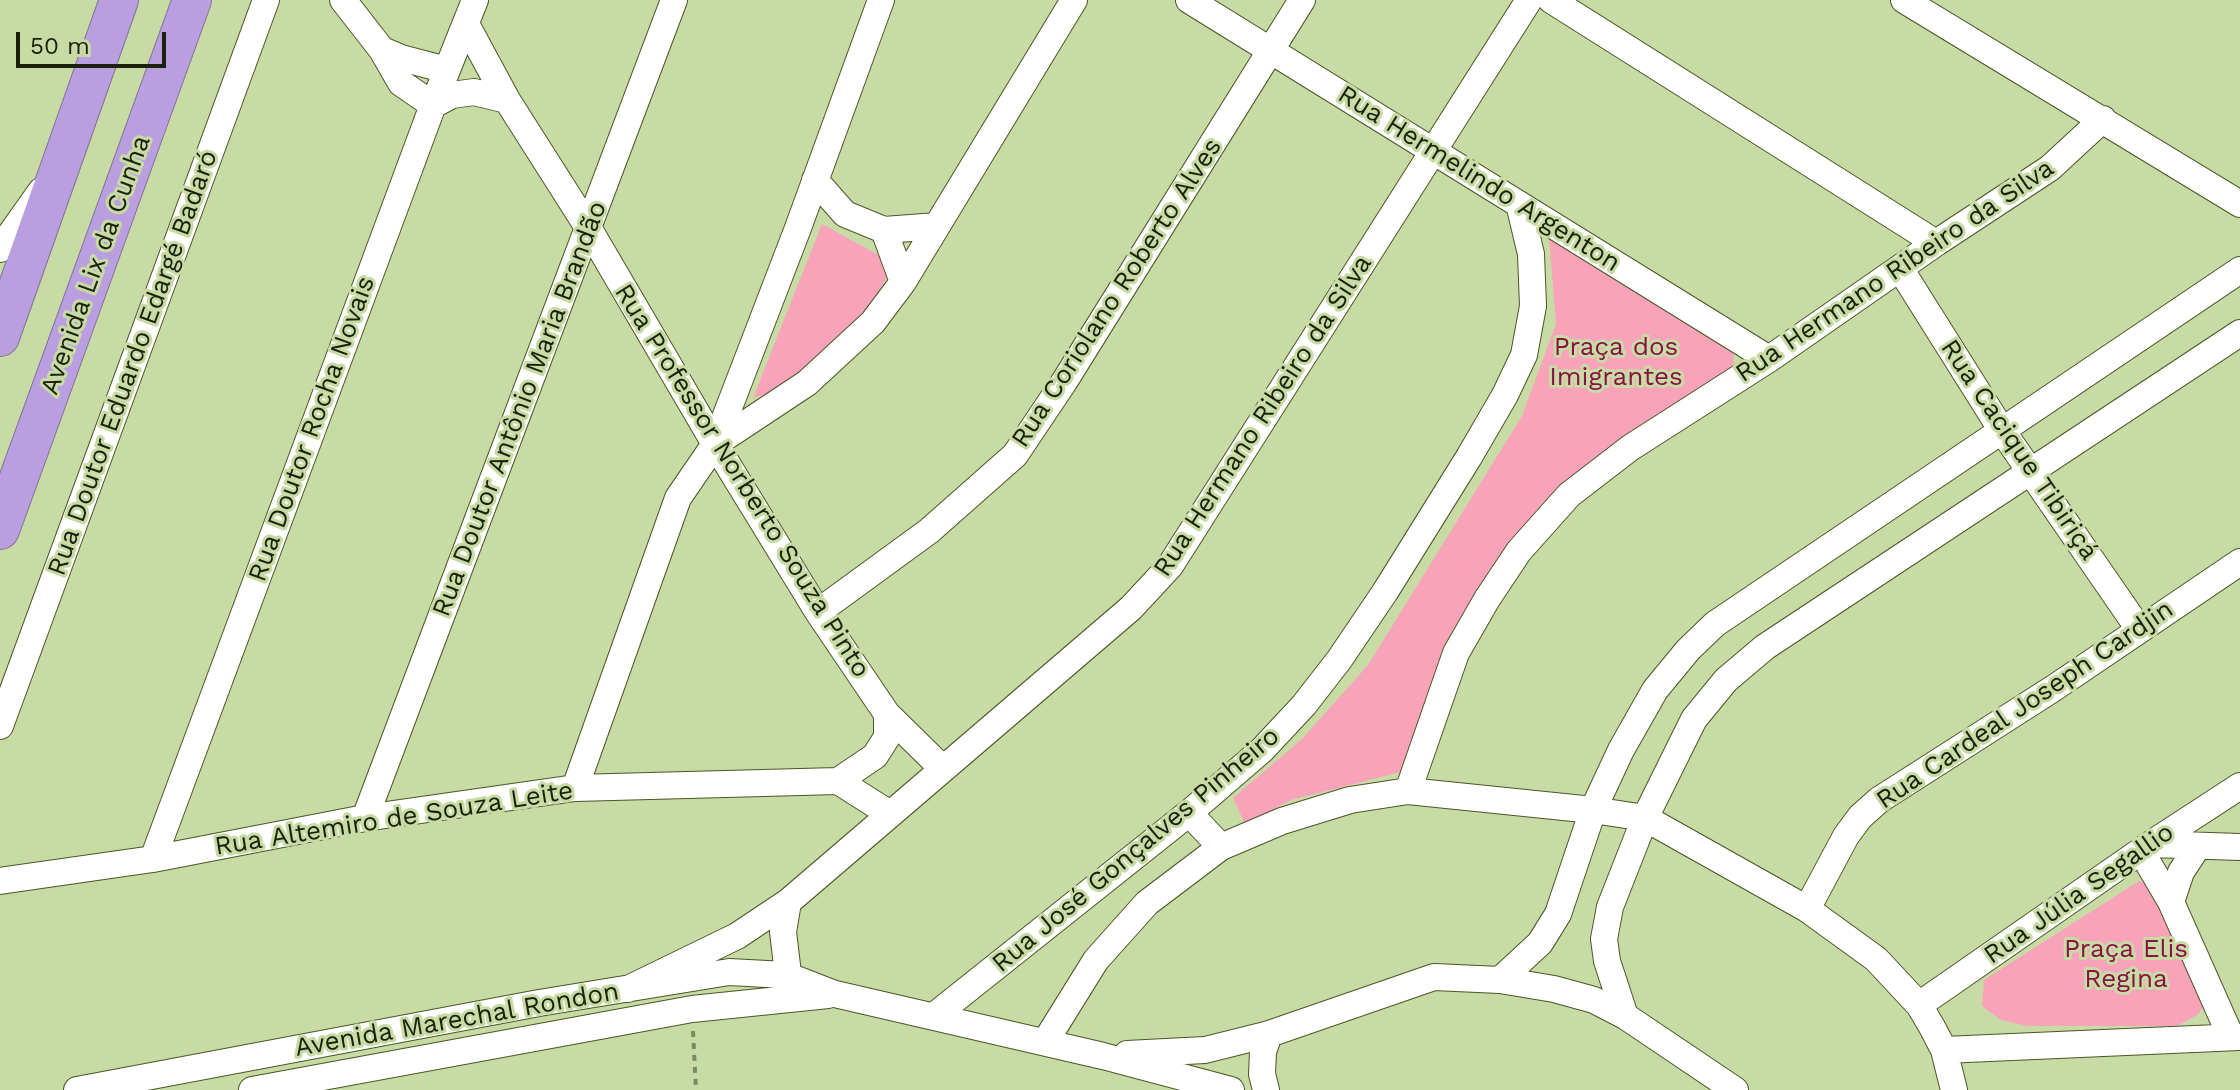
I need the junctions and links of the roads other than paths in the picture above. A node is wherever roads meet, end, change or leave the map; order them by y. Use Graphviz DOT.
graph roads {
  1 [pos="119,0"];
  2 [pos="192,0"];
  3 [pos="266,0"];
  4 [pos="343,0"];
  5 [pos="674,0"];
  6 [pos="881,0"];
  7 [pos="1074,0"];
  8 [pos="1189,0"];
  9 [pos="1302,0"];
  10 [pos="1529,0"];
  11 [pos="1551,0"];
  12 [pos="1904,0"];
  13 [pos="471,12"];
  14 [pos="382,50"];
  15 [pos="1271,50"];
  16 [pos="447,70"];
  17 [pos="507,100"];
  18 [pos="433,105"];
  19 [pos="2103,119"];
  20 [pos="1435,150"];
  21 [pos="64,159"];
  22 [pos="815,180"];
  23 [pos="1519,204"];
  24 [pos="2240,204"];
  25 [pos="845,214"];
  26 [pos="937,226"];
  27 [pos="798,228"];
  28 [pos="589,229"];
  29 [pos="884,230"];
  30 [pos="1936,243"];
  31 [pos="0,249"];
  32 [pos="1901,270"];
  33 [pos="2240,270"];
  34 [pos="903,282"];
  35 [pos="2240,333"];
  36 [pos="0,337"];
  37 [pos="1769,359"];
  38 [pos="2001,429"];
  39 [pos="715,444"];
  40 [pos="2030,470"];
  41 [pos="0,530"];
  42 [pos="2240,562"];
  43 [pos="818,612"];
  44 [pos="2139,629"];
  45 [pos="887,714"];
  46 [pos="0,726"];
  47 [pos="942,768"];
  48 [pos="838,781"];
  49 [pos="2240,786"];
  50 [pos="575,788"];
  51 [pos="1408,791"];
  52 [pos="1593,810"];
  53 [pos="1189,813"];
  54 [pos="890,814"];
  55 [pos="365,818"];
  56 [pos="1645,818"];
  57 [pos="2198,846"];
  58 [pos="1221,847"];
  59 [pos="2146,847"];
  60 [pos="2240,847"];
  61 [pos="153,859"];
  62 [pos="0,881"];
  63 [pos="788,902"];
  64 [pos="2171,902"];
  65 [pos="1807,909"];
  66 [pos="737,936"];
  67 [pos="729,972"];
  68 [pos="1500,980"];
  69 [pos="789,986"];
  70 [pos="628,989"];
  71 [pos="539,1003"];
  72 [pos="734,1003"];
  73 [pos="1919,1005"];
  74 [pos="934,1016"];
  75 [pos="1625,1016"];
  76 [pos="547,1034"];
  77 [pos="1269,1034"];
  78 [pos="2236,1037"];
  79 [pos="1045,1042"];
  80 [pos="1944,1050"];
  81 [pos="254,1056"];
  82 [pos="1103,1056"];
  83 [pos="256,1089"];
  84 [pos="77,1090"];
  85 [pos="1231,1090"];
  86 [pos="1266,1090"];
  87 [pos="1735,1090"];
  88 [pos="1954,1090"];
  1 -- 21 [label="highway"];
  2 -- 41 [label="highway, Avenida Lix da Cunha"];
  3 -- 46 [label="street, Rua Doutor Eduardo Edargé Badaró"];
  4 -- 14 [label="street"];
  5 -- 28 [label="street, Rua Doutor Antônio Maria Brandão"];
  6 -- 22 [label="street"];
  7 -- 26 [label="street"];
  8 -- 15 [label="street, Rua Hermelindo Argenton"];
  9 -- 15 [label="street, Rua Coriolano Roberto Alves"];
  10 -- 20 [label="street, Rua Hermano Ribeiro da Silva"];
  11 -- 30 [label="street"];
  12 -- 19 [label="street"];
  13 -- 16 [label="street, Rua Doutor Rocha Novais"];
  13 -- 17 [label="street, Rua Professor Norberto Souza Pinto"];
  14 -- 16 [label="street"];
  14 -- 18 [label="street"];
  15 -- 20 [label="street, Rua Hermelindo Argenton"];
  15 -- 43 [label="street, Rua Coriolano Roberto Alves"];
  16 -- 18 [label="street, Rua Doutor Rocha Novais"];
  17 -- 18 [label="street"];
  17 -- 28 [label="street, Rua Professor Norberto Souza Pinto"];
  18 -- 61 [label="street, Rua Doutor Rocha Novais"];
  19 -- 24 [label="street"];
  19 -- 30 [label="street, Rua Hermano Ribeiro da Silva"];
  20 -- 23 [label="street, Rua Hermelindo Argenton"];
  20 -- 47 [label="street, Rua Hermano Ribeiro da Silva"];
  21 -- 31 [label="street"];
  21 -- 36 [label="highway"];
  22 -- 25 [label="street"];
  22 -- 27 [label="street"];
  23 -- 37 [label="street, Rua Hermelindo Argenton"];
  23 -- 53 [label="street, Rua José Gonçalves Pinheiro"];
  25 -- 27 [label="street"];
  25 -- 29 [label="street"];
  26 -- 29 [label="street"];
  26 -- 34 [label="street"];
  27 -- 39 [label="street"];
  28 -- 39 [label="street, Rua Professor Norberto Souza Pinto"];
  28 -- 55 [label="street, Rua Doutor Antônio Maria Brandão"];
  29 -- 34 [label="street"];
  30 -- 32 [label="street, Rua Hermano Ribeiro da Silva"];
  32 -- 37 [label="street, Rua Hermano Ribeiro da Silva"];
  32 -- 38 [label="street, Rua Cacique Tibiriçá"];
  33 -- 38 [label="street"];
  34 -- 39 [label="street"];
  35 -- 40 [label="street"];
  37 -- 51 [label="street, Rua Hermano Ribeiro da Silva"];
  38 -- 40 [label="street, Rua Cacique Tibiriçá"];
  38 -- 52 [label="street"];
  39 -- 43 [label="street, Rua Professor Norberto Souza Pinto"];
  39 -- 50 [label="street"];
  40 -- 44 [label="street, Rua Cacique Tibiriçá"];
  40 -- 56 [label="street"];
  42 -- 44 [label="street, Rua Cardeal Joseph Cardjin"];
  43 -- 45 [label="street, Rua Professor Norberto Souza Pinto"];
  44 -- 65 [label="street, Rua Cardeal Joseph Cardjin"];
  45 -- 47 [label="street, Rua Professor Norberto Souza Pinto"];
  45 -- 48 [label="street"];
  47 -- 54 [label="street, Rua Hermano Ribeiro da Silva"];
  48 -- 50 [label="street, Rua Altemiro de Souza Leite"];
  48 -- 54 [label="street"];
  49 -- 59 [label="street, Rua Júlia Segallio"];
  50 -- 55 [label="street, Rua Altemiro de Souza Leite"];
  51 -- 52 [label="street"];
  51 -- 58 [label="street"];
  52 -- 56 [label="street"];
  52 -- 68 [label="street"];
  53 -- 58 [label="street"];
  53 -- 74 [label="street, Rua José Gonçalves Pinheiro"];
  54 -- 63 [label="street, Rua Hermano Ribeiro da Silva"];
  55 -- 61 [label="street, Rua Altemiro de Souza Leite"];
  56 -- 65 [label="street"];
  56 -- 75 [label="street"];
  57 -- 59 [label="street"];
  57 -- 60 [label="street"];
  57 -- 64 [label="street"];
  58 -- 79 [label="street"];
  59 -- 64 [label="street"];
  59 -- 73 [label="street, Rua Júlia Segallio"];
  61 -- 62 [label="street, Rua Altemiro de Souza Leite"];
  63 -- 66 [label="street, Rua Hermano Ribeiro da Silva"];
  63 -- 69 [label="street"];
  64 -- 78 [label="street"];
  65 -- 73 [label="street"];
  66 -- 67 [label="street"];
  66 -- 70 [label="street, Rua Hermano Ribeiro da Silva"];
  67 -- 69 [label="street, Avenida Marechal Rondon"];
  67 -- 70 [label="street, Avenida Marechal Rondon"];
  67 -- 72 [label="street"];
  68 -- 75 [label="street"];
  68 -- 77 [label="street"];
  69 -- 72 [label="street, Avenida Marechal Rondon"];
  69 -- 74 [label="street, Avenida Marechal Rondon"];
  70 -- 71 [label="street, Avenida Marechal Rondon"];
  71 -- 76 [label="street"];
  71 -- 81 [label="street, Avenida Marechal Rondon"];
  72 -- 76 [label="street, Avenida Marechal Rondon"];
  73 -- 80 [label="street"];
  74 -- 79 [label="street, Avenida Marechal Rondon"];
  75 -- 87 [label="street"];
  76 -- 83 [label="street, Avenida Marechal Rondon"];
  77 -- 82 [label="street"];
  77 -- 86 [label="street"];
  78 -- 80 [label="street"];
  79 -- 82 [label="street, Avenida Marechal Rondon"];
  80 -- 88 [label="street"];
  81 -- 83 [label="street"];
  81 -- 84 [label="street, Avenida Marechal Rondon"];
  82 -- 85 [label="street, Avenida Marechal Rondon"];
}
